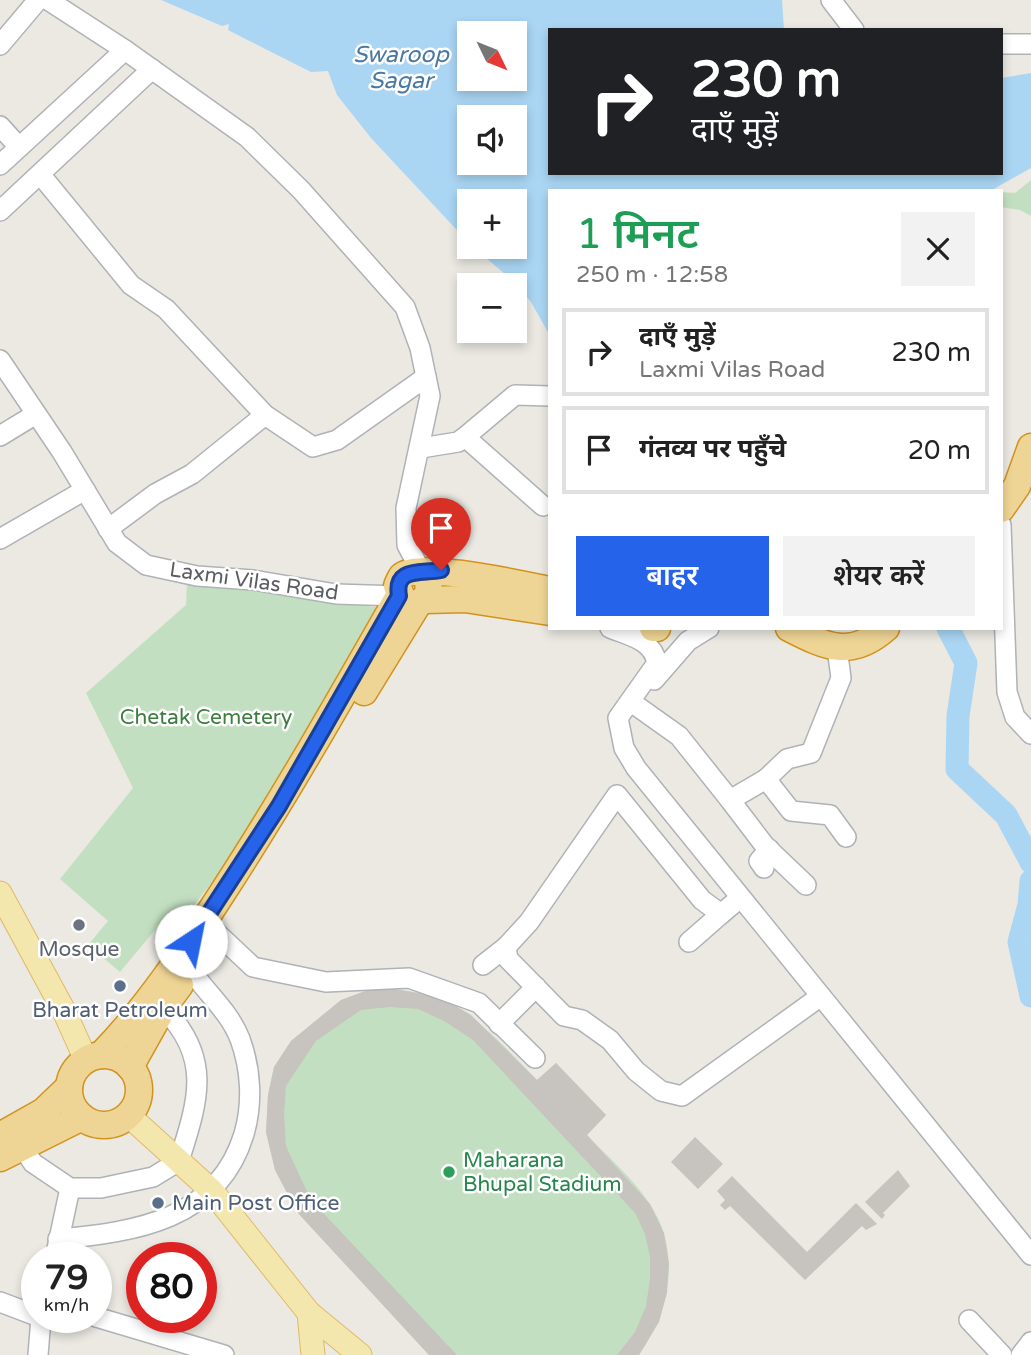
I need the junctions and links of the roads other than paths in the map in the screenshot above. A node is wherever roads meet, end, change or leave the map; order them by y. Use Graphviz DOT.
graph roads {
  1 [pos="38,0"];
  2 [pos="48,0"];
  3 [pos="831,0"];
  4 [pos="852,28"];
  5 [pos="0,44"];
  6 [pos="1003,44"];
  7 [pos="1031,44"];
  8 [pos="125,50"];
  9 [pos="152,69"];
  10 [pos="0,127"];
  11 [pos="19,147"];
  12 [pos="0,164"];
  13 [pos="40,174"];
  14 [pos="0,211"];
  15 [pos="0,360"];
  16 [pos="426,377"];
  17 [pos="548,396"];
  18 [pos="36,414"];
  19 [pos="265,415"];
  20 [pos="0,436"];
  21 [pos="465,437"];
  22 [pos="1031,447"];
  23 [pos="421,448"];
  24 [pos="1024,486"];
  25 [pos="85,490"];
  26 [pos="543,506"];
  27 [pos="1003,507"];
  28 [pos="112,536"];
  29 [pos="0,539"];
  30 [pos="422,573"];
  31 [pos="1003,581"];
  32 [pos="548,590"];
  33 [pos="414,600"];
  34 [pos="548,611"];
  35 [pos="615,630"];
  36 [pos="706,630"];
  37 [pos="794,630"];
  38 [pos="881,633"];
  39 [pos="837,648"];
  40 [pos="634,704"];
  41 [pos="619,733"];
  42 [pos="1031,734"];
  43 [pos="766,779"];
  44 [pos="730,800"];
  45 [pos="846,837"];
  46 [pos="806,885"];
  47 [pos="0,893"];
  48 [pos="740,898"];
  49 [pos="721,914"];
  50 [pos="209,926"];
  51 [pos="689,942"];
  52 [pos="506,947"];
  53 [pos="484,965"];
  54 [pos="191,970"];
  55 [pos="536,987"];
  56 [pos="821,996"];
  57 [pos="163,1008"];
  58 [pos="499,1024"];
  59 [pos="94,1058"];
  60 [pos="535,1058"];
  61 [pos="130,1067"];
  62 [pos="69,1087"];
  63 [pos="128,1115"];
  64 [pos="82,1117"];
  65 [pos="8,1147"];
  66 [pos="179,1161"];
  67 [pos="70,1188"];
  68 [pos="212,1191"];
  69 [pos="58,1238"];
  70 [pos="57,1242"];
  71 [pos="1031,1255"];
  72 [pos="0,1302"];
  73 [pos="21,1310"];
  74 [pos="309,1313"];
  75 [pos="969,1320"];
  76 [pos="112,1322"];
  77 [pos="39,1333"];
  78 [pos="1031,1342"];
  79 [pos="38,1355"];
  80 [pos="224,1355"];
  81 [pos="313,1355"];
  82 [pos="360,1355"];
  83 [pos="1002,1355"];
  84 [pos="1021,1355"];
  1 -- 5 [label="street"];
  2 -- 8 [label="street"];
  3 -- 4 [label="street"];
  6 -- 7 [label="street"];
  8 -- 9 [label="street"];
  8 -- 11 [label="street"];
  9 -- 13 [label="street"];
  9 -- 16 [label="street"];
  10 -- 11 [label="street"];
  11 -- 12 [label="street"];
  13 -- 14 [label="street"];
  13 -- 19 [label="street"];
  15 -- 18 [label="street"];
  16 -- 19 [label="street"];
  16 -- 23 [label="street"];
  17 -- 21 [label="street"];
  18 -- 20 [label="street"];
  18 -- 25 [label="street"];
  19 -- 28 [label="street"];
  21 -- 23 [label="street"];
  21 -- 26 [label="street"];
  22 -- 24 [label="highway"];
  23 -- 30 [label="street"];
  24 -- 27 [label="highway"];
  25 -- 28 [label="street"];
  25 -- 29 [label="street"];
  28 -- 33 [label="street, Laxmi Vilas Road"];
  30 -- 32 [label="highway"];
  30 -- 33 [label="highway"];
  31 -- 42 [label="street"];
  33 -- 34 [label="highway"];
  33 -- 50 [label="highway"];
  35 -- 41 [label="street"];
  36 -- 40 [label="street"];
  37 -- 39 [label="highway"];
  38 -- 39 [label="highway"];
  39 -- 43 [label="street"];
  40 -- 41 [label="street"];
  40 -- 44 [label="street"];
  41 -- 48 [label="street"];
  43 -- 44 [label="street"];
  43 -- 45 [label="street"];
  44 -- 46 [label="street"];
  47 -- 59 [label="main road"];
  48 -- 49 [label="street"];
  48 -- 56 [label="street"];
  49 -- 51 [label="street"];
  49 -- 52 [label="street"];
  50 -- 54 [label="highway"];
  50 -- 58 [label="street"];
  50 -- 59 [label="highway"];
  52 -- 53 [label="street"];
  52 -- 55 [label="street"];
  54 -- 57 [label="highway"];
  54 -- 68 [label="street"];
  55 -- 56 [label="street"];
  55 -- 58 [label="street"];
  56 -- 71 [label="street"];
  57 -- 61 [label="highway"];
  57 -- 66 [label="street"];
  58 -- 60 [label="street"];
  59 -- 61 [label="highway"];
  59 -- 62 [label="highway"];
  61 -- 63 [label="highway"];
  62 -- 64 [label="highway"];
  62 -- 65 [label="highway"];
  63 -- 64 [label="highway"];
  63 -- 66 [label="main road"];
  64 -- 65 [label="highway"];
  65 -- 67 [label="street"];
  66 -- 67 [label="street"];
  66 -- 68 [label="main road"];
  67 -- 69 [label="street"];
  68 -- 69 [label="street"];
  68 -- 74 [label="main road"];
  69 -- 70 [label="street"];
  72 -- 73 [label="street"];
  74 -- 81 [label="main road"];
  74 -- 82 [label="main road"];
  75 -- 83 [label="street"];
  76 -- 80 [label="street"];
  77 -- 79 [label="street"];
  78 -- 84 [label="street"];
}
